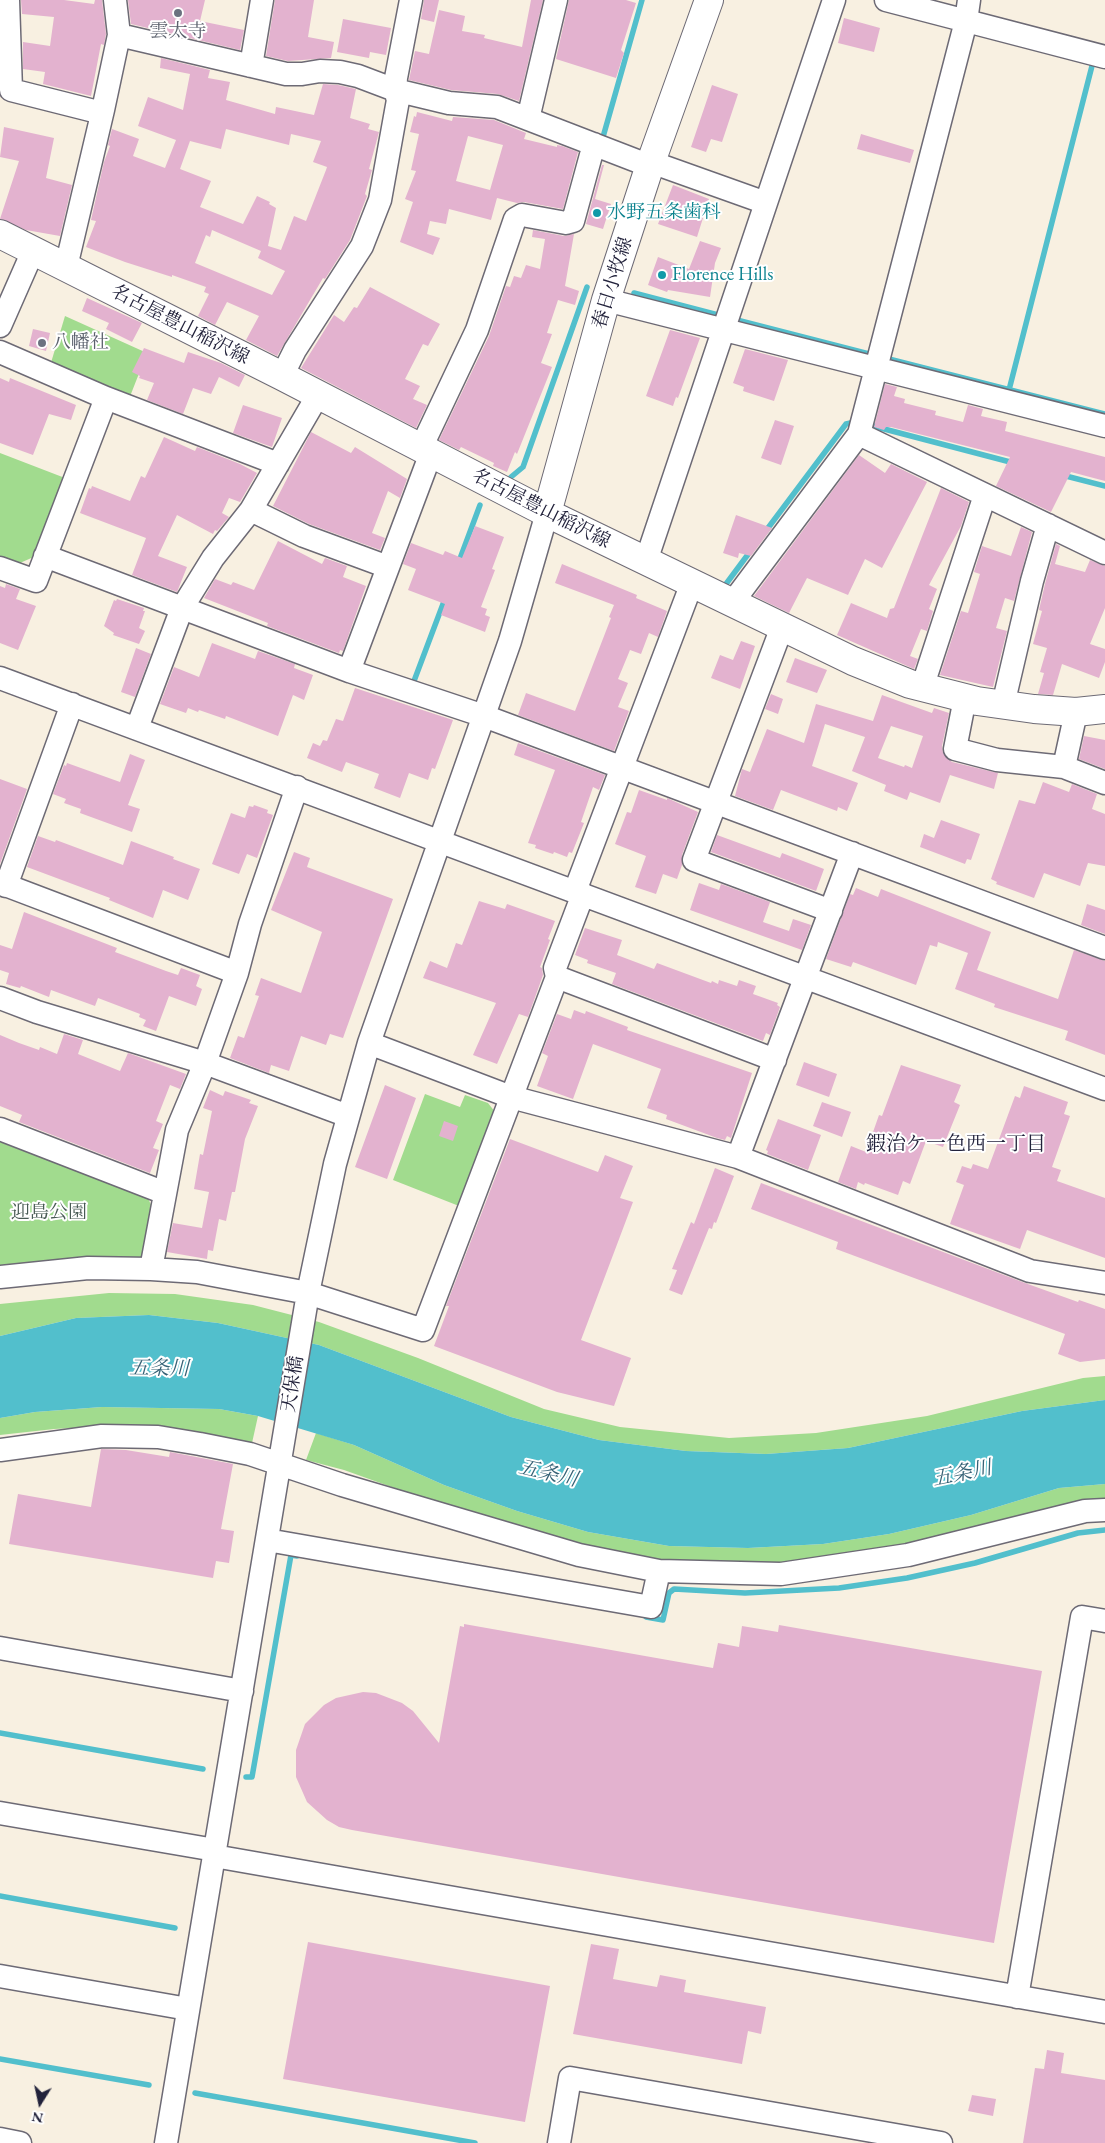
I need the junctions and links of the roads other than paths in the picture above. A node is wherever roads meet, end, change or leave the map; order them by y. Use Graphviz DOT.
graph roads {
  1 [pos="8,0"];
  2 [pos="115,0"];
  3 [pos="262,0"];
  4 [pos="411,0"];
  5 [pos="556,0"];
  6 [pos="709,0"];
  7 [pos="834,0"];
  8 [pos="886,0"];
  9 [pos="968,10"];
  10 [pos="119,35"];
  11 [pos="1105,56"];
  12 [pos="251,66"];
  13 [pos="395,90"];
  14 [pos="102,113"];
  15 [pos="528,119"];
  16 [pos="594,144"];
  17 [pos="651,164"];
  18 [pos="766,203"];
  19 [pos="0,234"];
  20 [pos="33,250"];
  21 [pos="66,267"];
  22 [pos="606,300"];
  23 [pos="0,326"];
  24 [pos="723,330"];
  25 [pos="0,352"];
  26 [pos="876,368"];
  27 [pos="282,376"];
  28 [pos="318,395"];
  29 [pos="106,398"];
  30 [pos="1105,426"];
  31 [pos="859,434"];
  32 [pos="426,451"];
  33 [pos="278,464"];
  34 [pos="985,495"];
  35 [pos="251,510"];
  36 [pos="547,513"];
  37 [pos="1048,526"];
  38 [pos="1104,548"];
  39 [pos="45,556"];
  40 [pos="646,561"];
  41 [pos="388,567"];
  42 [pos="0,568"];
  43 [pos="692,583"];
  44 [pos="732,603"];
  45 [pos="182,608"];
  46 [pos="782,627"];
  47 [pos="349,671"];
  48 [pos="0,678"];
  49 [pos="922,688"];
  50 [pos="965,698"];
  51 [pos="72,704"];
  52 [pos="1003,705"];
  53 [pos="1105,709"];
  54 [pos="1076,712"];
  55 [pos="484,716"];
  56 [pos="137,728"];
  57 [pos="622,767"];
  58 [pos="1064,767"];
  59 [pos="1105,783"];
  60 [pos="296,787"];
  61 [pos="716,802"];
  62 [pos="442,841"];
  63 [pos="852,853"];
  64 [pos="3,885"];
  65 [pos="579,892"];
  66 [pos="831,912"];
  67 [pos="1105,948"];
  68 [pos="237,973"];
  69 [pos="556,977"];
  70 [pos="806,977"];
  71 [pos="0,998"];
  72 [pos="369,1043"];
  73 [pos="775,1060"];
  74 [pos="204,1063"];
  75 [pos="1105,1090"];
  76 [pos="511,1097"];
  77 [pos="348,1116"];
  78 [pos="0,1129"];
  79 [pos="738,1157"];
  80 [pos="165,1193"];
  81 [pos="151,1269"];
  82 [pos="0,1277"];
  83 [pos="1105,1283"];
  84 [pos="307,1304"];
  85 [pos="0,1450"];
  86 [pos="281,1459"];
  87 [pos="1105,1510"];
  88 [pos="267,1540"];
  89 [pos="659,1571"];
  90 [pos="1105,1621"];
  91 [pos="0,1648"];
  92 [pos="242,1691"];
  93 [pos="0,1813"];
  94 [pos="214,1853"];
  95 [pos="0,1976"];
  96 [pos="1017,1997"];
  97 [pos="188,2009"];
  98 [pos="1105,2012"];
  99 [pos="0,2139"];
  100 [pos="20,2143"];
  101 [pos="166,2143"];
  102 [pos="559,2143"];
  103 [pos="941,2143"];
  1 -- 14 [label="street"];
  2 -- 10 [label="street"];
  3 -- 12 [label="street"];
  4 -- 13 [label="street"];
  5 -- 15 [label="street"];
  6 -- 17 [label="main road, 春日小牧線"];
  7 -- 18 [label="street"];
  8 -- 9 [label="street"];
  9 -- 11 [label="street"];
  9 -- 26 [label="street"];
  10 -- 12 [label="street"];
  10 -- 14 [label="street"];
  12 -- 13 [label="street"];
  13 -- 15 [label="street"];
  13 -- 27 [label="street"];
  14 -- 21 [label="street"];
  15 -- 16 [label="street"];
  16 -- 17 [label="street"];
  16 -- 32 [label="street"];
  17 -- 18 [label="street"];
  17 -- 22 [label="main road, 春日小牧線"];
  18 -- 24 [label="street"];
  19 -- 20 [label="main road, 名古屋豊山稲沢線"];
  20 -- 21 [label="main road, 名古屋豊山稲沢線"];
  20 -- 23 [label="street"];
  21 -- 27 [label="main road, 名古屋豊山稲沢線"];
  22 -- 24 [label="street"];
  22 -- 36 [label="main road, 春日小牧線"];
  24 -- 26 [label="street"];
  24 -- 40 [label="street"];
  25 -- 29 [label="street"];
  26 -- 30 [label="street"];
  26 -- 31 [label="street"];
  27 -- 28 [label="main road, 名古屋豊山稲沢線"];
  28 -- 32 [label="main road, 名古屋豊山稲沢線"];
  28 -- 33 [label="street"];
  29 -- 33 [label="street"];
  29 -- 39 [label="street"];
  31 -- 34 [label="street"];
  31 -- 44 [label="street"];
  32 -- 36 [label="main road, 名古屋豊山稲沢線"];
  32 -- 41 [label="street"];
  33 -- 35 [label="street"];
  34 -- 37 [label="street"];
  34 -- 49 [label="street"];
  35 -- 41 [label="street"];
  35 -- 45 [label="street"];
  36 -- 40 [label="main road, 名古屋豊山稲沢線"];
  36 -- 55 [label="street, 天保橋"];
  37 -- 38 [label="street"];
  37 -- 52 [label="street"];
  39 -- 42 [label="street"];
  39 -- 45 [label="street"];
  40 -- 43 [label="main road, 名古屋豊山稲沢線"];
  41 -- 47 [label="street"];
  43 -- 44 [label="main road, 名古屋豊山稲沢線"];
  43 -- 57 [label="street"];
  44 -- 46 [label="main road, 名古屋豊山稲沢線"];
  45 -- 47 [label="street"];
  45 -- 56 [label="street"];
  46 -- 49 [label="main road, 名古屋豊山稲沢線"];
  46 -- 61 [label="street"];
  47 -- 55 [label="street"];
  48 -- 51 [label="street"];
  49 -- 50 [label="main road, 名古屋豊山稲沢線"];
  50 -- 52 [label="main road, 名古屋豊山稲沢線"];
  50 -- 58 [label="street"];
  51 -- 56 [label="street"];
  51 -- 64 [label="street"];
  52 -- 54 [label="main road, 名古屋豊山稲沢線"];
  53 -- 54 [label="main road, 名古屋豊山稲沢線"];
  54 -- 58 [label="street"];
  55 -- 57 [label="street"];
  55 -- 62 [label="street, 天保橋"];
  56 -- 60 [label="street"];
  57 -- 61 [label="street"];
  57 -- 65 [label="street"];
  58 -- 59 [label="street"];
  60 -- 62 [label="street"];
  60 -- 68 [label="street"];
  61 -- 63 [label="street"];
  61 -- 66 [label="street"];
  62 -- 65 [label="street"];
  62 -- 72 [label="street, 天保橋"];
  63 -- 66 [label="street"];
  63 -- 67 [label="street"];
  64 -- 68 [label="street"];
  65 -- 69 [label="street"];
  65 -- 70 [label="street"];
  66 -- 70 [label="street"];
  68 -- 74 [label="street"];
  69 -- 73 [label="street"];
  69 -- 76 [label="street"];
  70 -- 73 [label="street"];
  70 -- 75 [label="street"];
  71 -- 74 [label="street"];
  72 -- 76 [label="street"];
  72 -- 77 [label="street, 天保橋"];
  73 -- 79 [label="street"];
  74 -- 77 [label="street"];
  74 -- 80 [label="street"];
  76 -- 79 [label="street"];
  76 -- 84 [label="street"];
  77 -- 84 [label="street, 天保橋"];
  78 -- 80 [label="street"];
  79 -- 83 [label="street"];
  80 -- 81 [label="street"];
  81 -- 82 [label="street"];
  81 -- 84 [label="street"];
  84 -- 86 [label="street, 天保橋"];
  85 -- 86 [label="street"];
  86 -- 88 [label="street, 天保橋"];
  86 -- 89 [label="street"];
  87 -- 89 [label="street"];
  88 -- 89 [label="street"];
  88 -- 92 [label="street, 天保橋"];
  90 -- 96 [label="street"];
  91 -- 92 [label="street"];
  92 -- 94 [label="street, 天保橋"];
  93 -- 94 [label="street"];
  94 -- 96 [label="street"];
  94 -- 97 [label="street, 天保橋"];
  95 -- 97 [label="street"];
  96 -- 98 [label="street"];
  97 -- 101 [label="street, 天保橋"];
  99 -- 100 [label="street"];
  102 -- 103 [label="street"];
}
